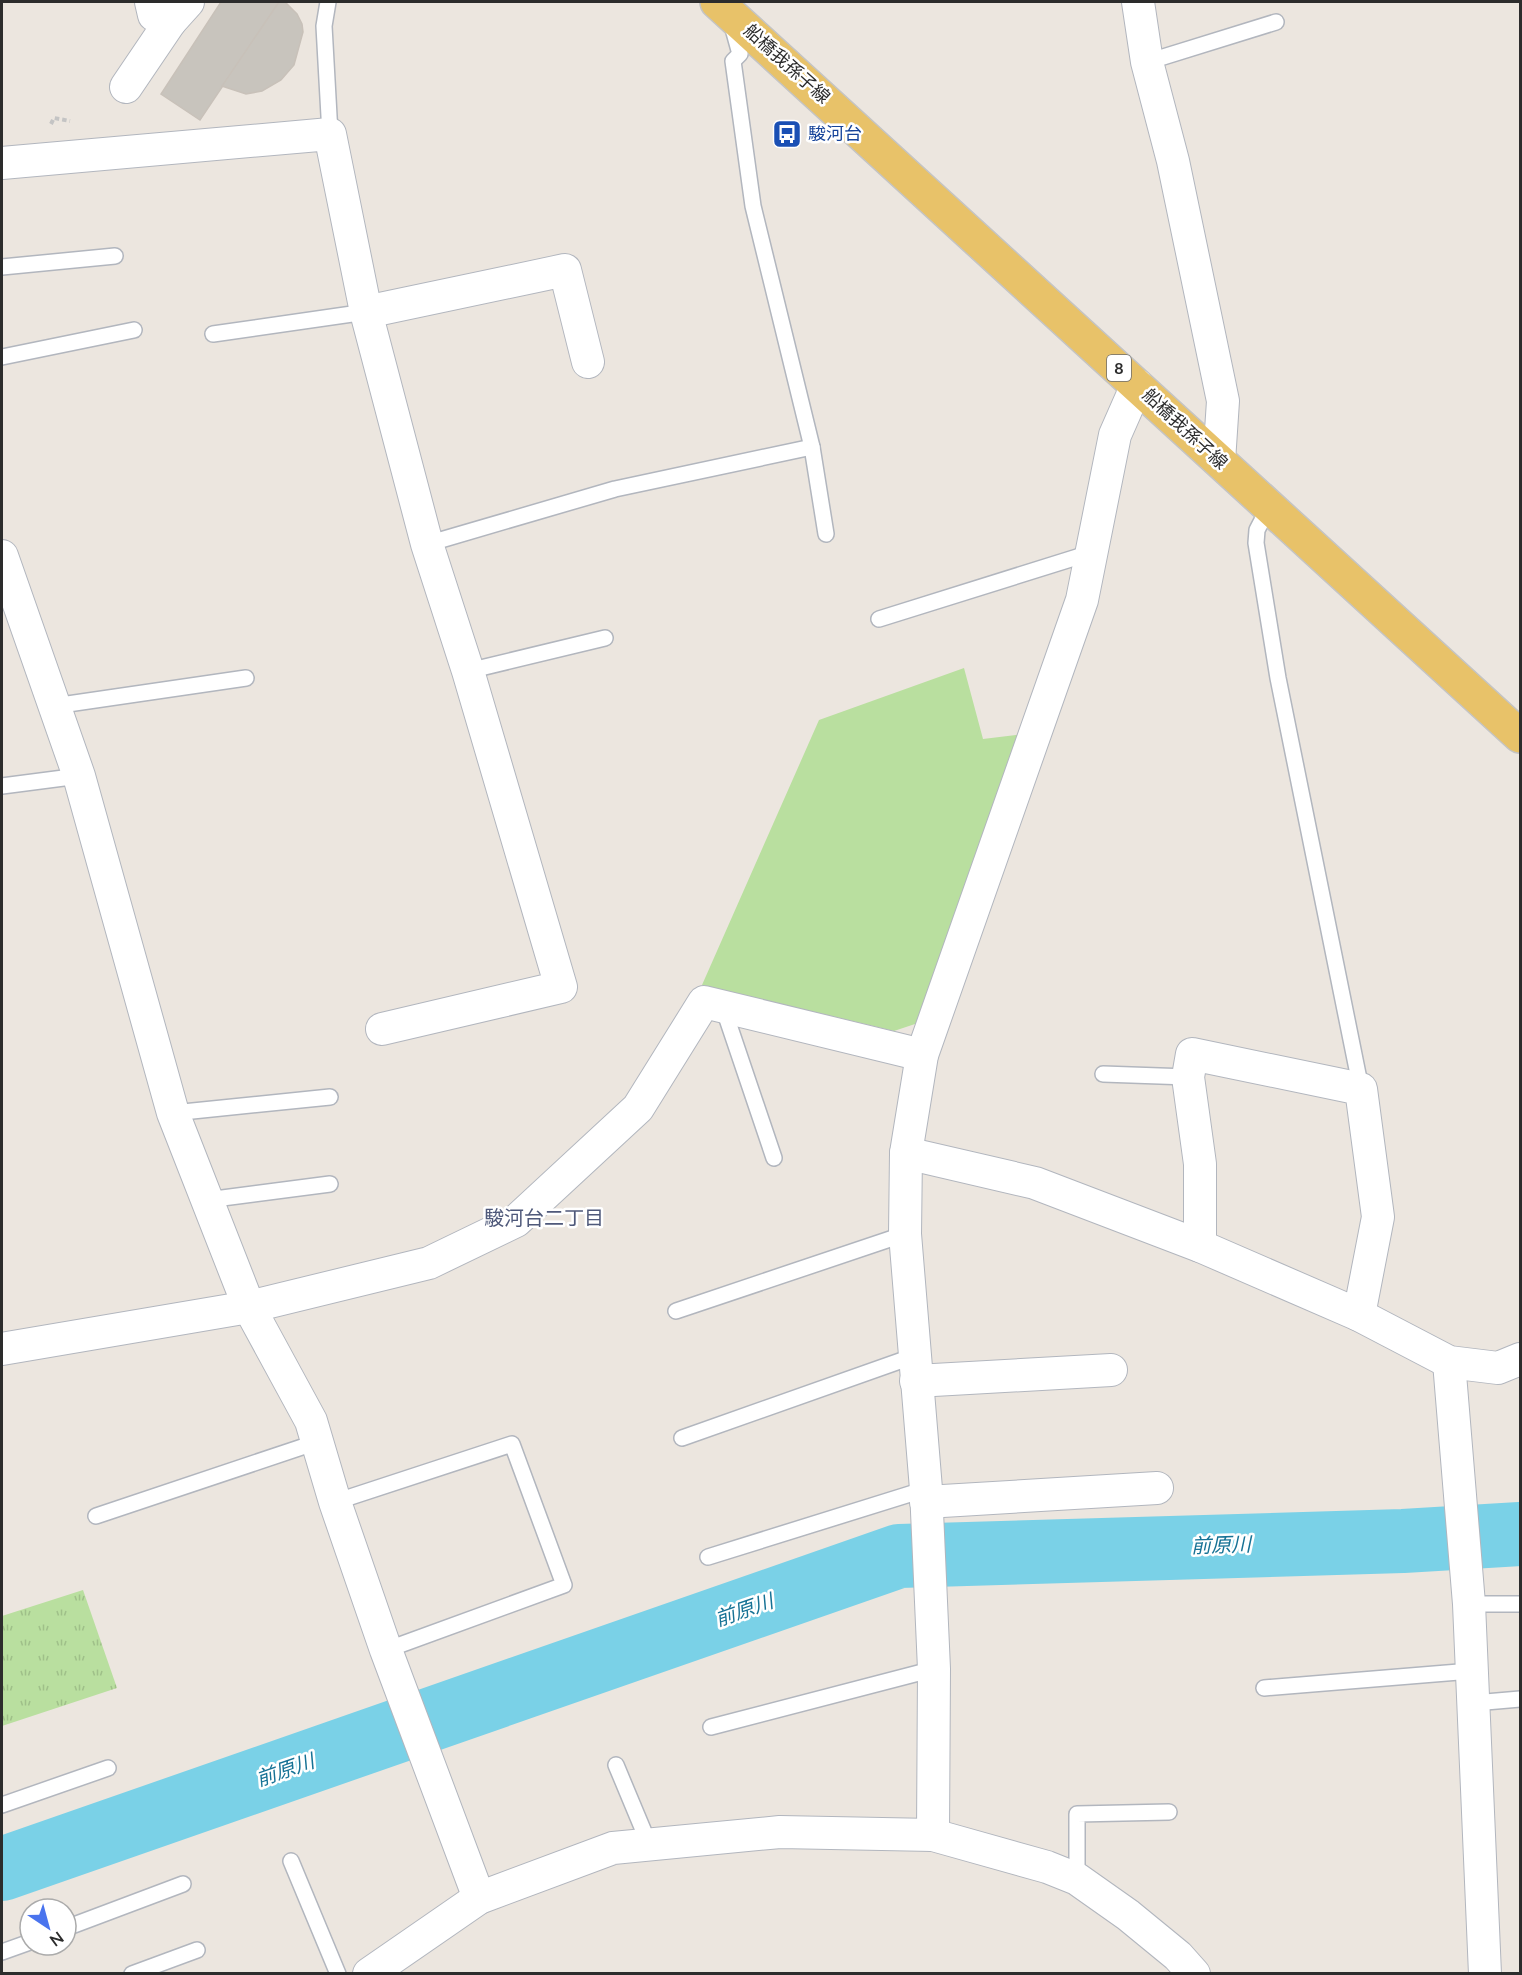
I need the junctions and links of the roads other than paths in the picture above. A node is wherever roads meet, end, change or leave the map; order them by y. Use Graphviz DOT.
graph roads {
  1 [pos="328,2"];
  2 [pos="1140,2"];
  3 [pos="724,5"];
  4 [pos="170,8"];
  5 [pos="1276,22"];
  6 [pos="1147,62"];
  7 [pos="126,87"];
  8 [pos="330,134"];
  9 [pos="2,163"];
  10 [pos="116,256"];
  11 [pos="2,267"];
  12 [pos="366,312"];
  13 [pos="134,330"];
  14 [pos="213,334"];
  15 [pos="2,357"];
  16 [pos="588,362"];
  17 [pos="1137,385"];
  18 [pos="812,447"];
  19 [pos="1219,461"];
  20 [pos="1270,505"];
  21 [pos="826,534"];
  22 [pos="427,544"];
  23 [pos="1090,553"];
  24 [pos="2,556"];
  25 [pos="879,619"];
  26 [pos="604,639"];
  27 [pos="468,671"];
  28 [pos="246,678"];
  29 [pos="54,706"];
  30 [pos="1521,736"];
  31 [pos="78,776"];
  32 [pos="2,786"];
  33 [pos="723,1006"];
  34 [pos="382,1029"];
  35 [pos="922,1055"];
  36 [pos="1103,1074"];
  37 [pos="1188,1077"];
  38 [pos="1361,1089"];
  39 [pos="330,1097"];
  40 [pos="173,1113"];
  41 [pos="906,1153"];
  42 [pos="774,1158"];
  43 [pos="330,1184"];
  44 [pos="207,1200"];
  45 [pos="905,1234"];
  46 [pos="1200,1246"];
  47 [pos="249,1307"];
  48 [pos="676,1311"];
  49 [pos="1359,1315"];
  50 [pos="2,1349"];
  51 [pos="1521,1359"];
  52 [pos="1449,1362"];
  53 [pos="915,1368"];
  54 [pos="1112,1370"];
  55 [pos="682,1438"];
  56 [pos="317,1442"];
  57 [pos="1157,1488"];
  58 [pos="926,1495"];
  59 [pos="335,1502"];
  60 [pos="96,1516"];
  61 [pos="708,1557"];
  62 [pos="1469,1604"];
  63 [pos="1521,1604"];
  64 [pos="386,1650"];
  65 [pos="934,1669"];
  66 [pos="1471,1671"];
  67 [pos="1264,1688"];
  68 [pos="1521,1699"];
  69 [pos="1474,1703"];
  70 [pos="711,1727"];
  71 [pos="616,1765"];
  72 [pos="108,1768"];
  73 [pos="2,1805"];
  74 [pos="1169,1812"];
  75 [pos="933,1835"];
  76 [pos="649,1844"];
  77 [pos="291,1861"];
  78 [pos="1077,1879"];
  79 [pos="183,1884"];
  80 [pos="479,1898"];
  81 [pos="78,1923"];
  82 [pos="18,1946"];
  83 [pos="197,1950"];
  84 [pos="2,1952"];
  85 [pos="132,1974"];
  86 [pos="338,1974"];
  87 [pos="369,1974"];
  88 [pos="1194,1974"];
  89 [pos="1485,1974"];
  1 -- 8 [label="lane"];
  2 -- 6 [label="street"];
  3 -- 17 [label="main road, 船橋我孫子線 / 8"];
  3 -- 18 [label="lane"];
  4 -- 7 [label="street"];
  5 -- 6 [label="lane"];
  6 -- 19 [label="street"];
  8 -- 9 [label="street"];
  8 -- 12 [label="street"];
  10 -- 11 [label="lane"];
  12 -- 14 [label="lane"];
  12 -- 16 [label="street"];
  12 -- 22 [label="street"];
  13 -- 15 [label="lane"];
  17 -- 19 [label="main road, 船橋我孫子線 / 8"];
  17 -- 23 [label="street"];
  18 -- 21 [label="lane"];
  18 -- 22 [label="lane"];
  19 -- 20 [label="main road, 船橋我孫子線 / 8"];
  20 -- 30 [label="main road, 船橋我孫子線 / 8"];
  20 -- 38 [label="lane"];
  22 -- 27 [label="street"];
  23 -- 25 [label="lane"];
  23 -- 35 [label="street"];
  24 -- 29 [label="street"];
  26 -- 27 [label="lane"];
  27 -- 34 [label="street"];
  28 -- 29 [label="lane"];
  29 -- 31 [label="street"];
  31 -- 32 [label="lane"];
  31 -- 40 [label="street"];
  33 -- 35 [label="street"];
  33 -- 42 [label="lane"];
  33 -- 47 [label="street"];
  35 -- 41 [label="street"];
  36 -- 37 [label="lane"];
  37 -- 38 [label="street"];
  37 -- 46 [label="street"];
  38 -- 49 [label="street"];
  39 -- 40 [label="lane"];
  40 -- 44 [label="street"];
  41 -- 45 [label="street"];
  41 -- 46 [label="street"];
  43 -- 44 [label="lane"];
  44 -- 47 [label="street"];
  45 -- 48 [label="lane"];
  45 -- 53 [label="street"];
  46 -- 49 [label="street"];
  47 -- 50 [label="street"];
  47 -- 56 [label="street"];
  49 -- 52 [label="street"];
  51 -- 52 [label="street"];
  52 -- 62 [label="street"];
  53 -- 54 [label="street"];
  53 -- 55 [label="lane"];
  53 -- 58 [label="street"];
  56 -- 59 [label="street"];
  56 -- 60 [label="lane"];
  57 -- 58 [label="street"];
  58 -- 61 [label="lane"];
  58 -- 65 [label="street"];
  59 -- 64 [label="street"];
  59 -- 64 [label="lane"];
  62 -- 63 [label="lane"];
  62 -- 66 [label="street"];
  64 -- 80 [label="street"];
  65 -- 70 [label="lane"];
  65 -- 75 [label="street"];
  66 -- 67 [label="lane"];
  66 -- 69 [label="street"];
  68 -- 69 [label="lane"];
  69 -- 89 [label="street"];
  71 -- 76 [label="lane"];
  72 -- 73 [label="lane"];
  74 -- 78 [label="lane"];
  75 -- 76 [label="street"];
  75 -- 78 [label="street"];
  76 -- 80 [label="street"];
  77 -- 86 [label="lane"];
  78 -- 88 [label="street"];
  79 -- 81 [label="lane"];
  80 -- 87 [label="street"];
  82 -- 84 [label="lane"];
  83 -- 85 [label="lane"];
}
